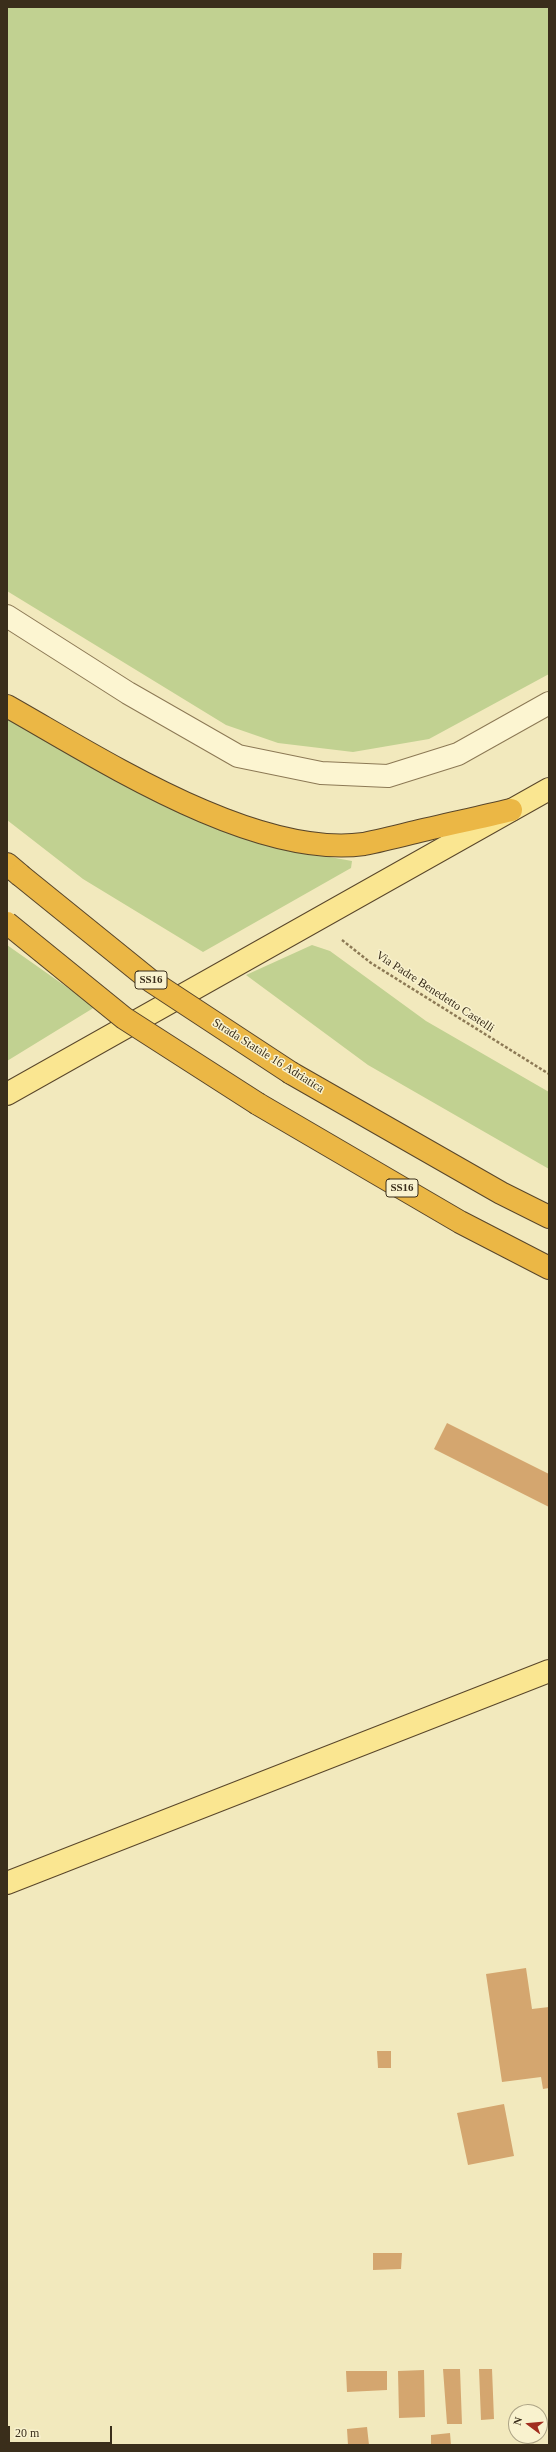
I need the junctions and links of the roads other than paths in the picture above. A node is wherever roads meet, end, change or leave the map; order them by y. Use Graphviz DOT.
graph roads {
  1 [pos="7,616"];
  2 [pos="549,703"];
  3 [pos="7,706"];
  4 [pos="549,789"];
  5 [pos="512,810"];
  6 [pos="14,869"];
  7 [pos="7,923"];
  8 [pos="7,1094"];
  9 [pos="549,1217"];
  10 [pos="549,1268"];
  11 [pos="549,1670"];
  12 [pos="7,1883"];
  1 -- 2 [label="street"];
  3 -- 5 [label="highway"];
  4 -- 5 [label="main road"];
  5 -- 8 [label="main road"];
  6 -- 9 [label="highway, Strada Statale 16 Adriatica / SS16, bridge"];
  7 -- 10 [label="highway, SS16, bridge"];
  11 -- 12 [label="main road"];
}
